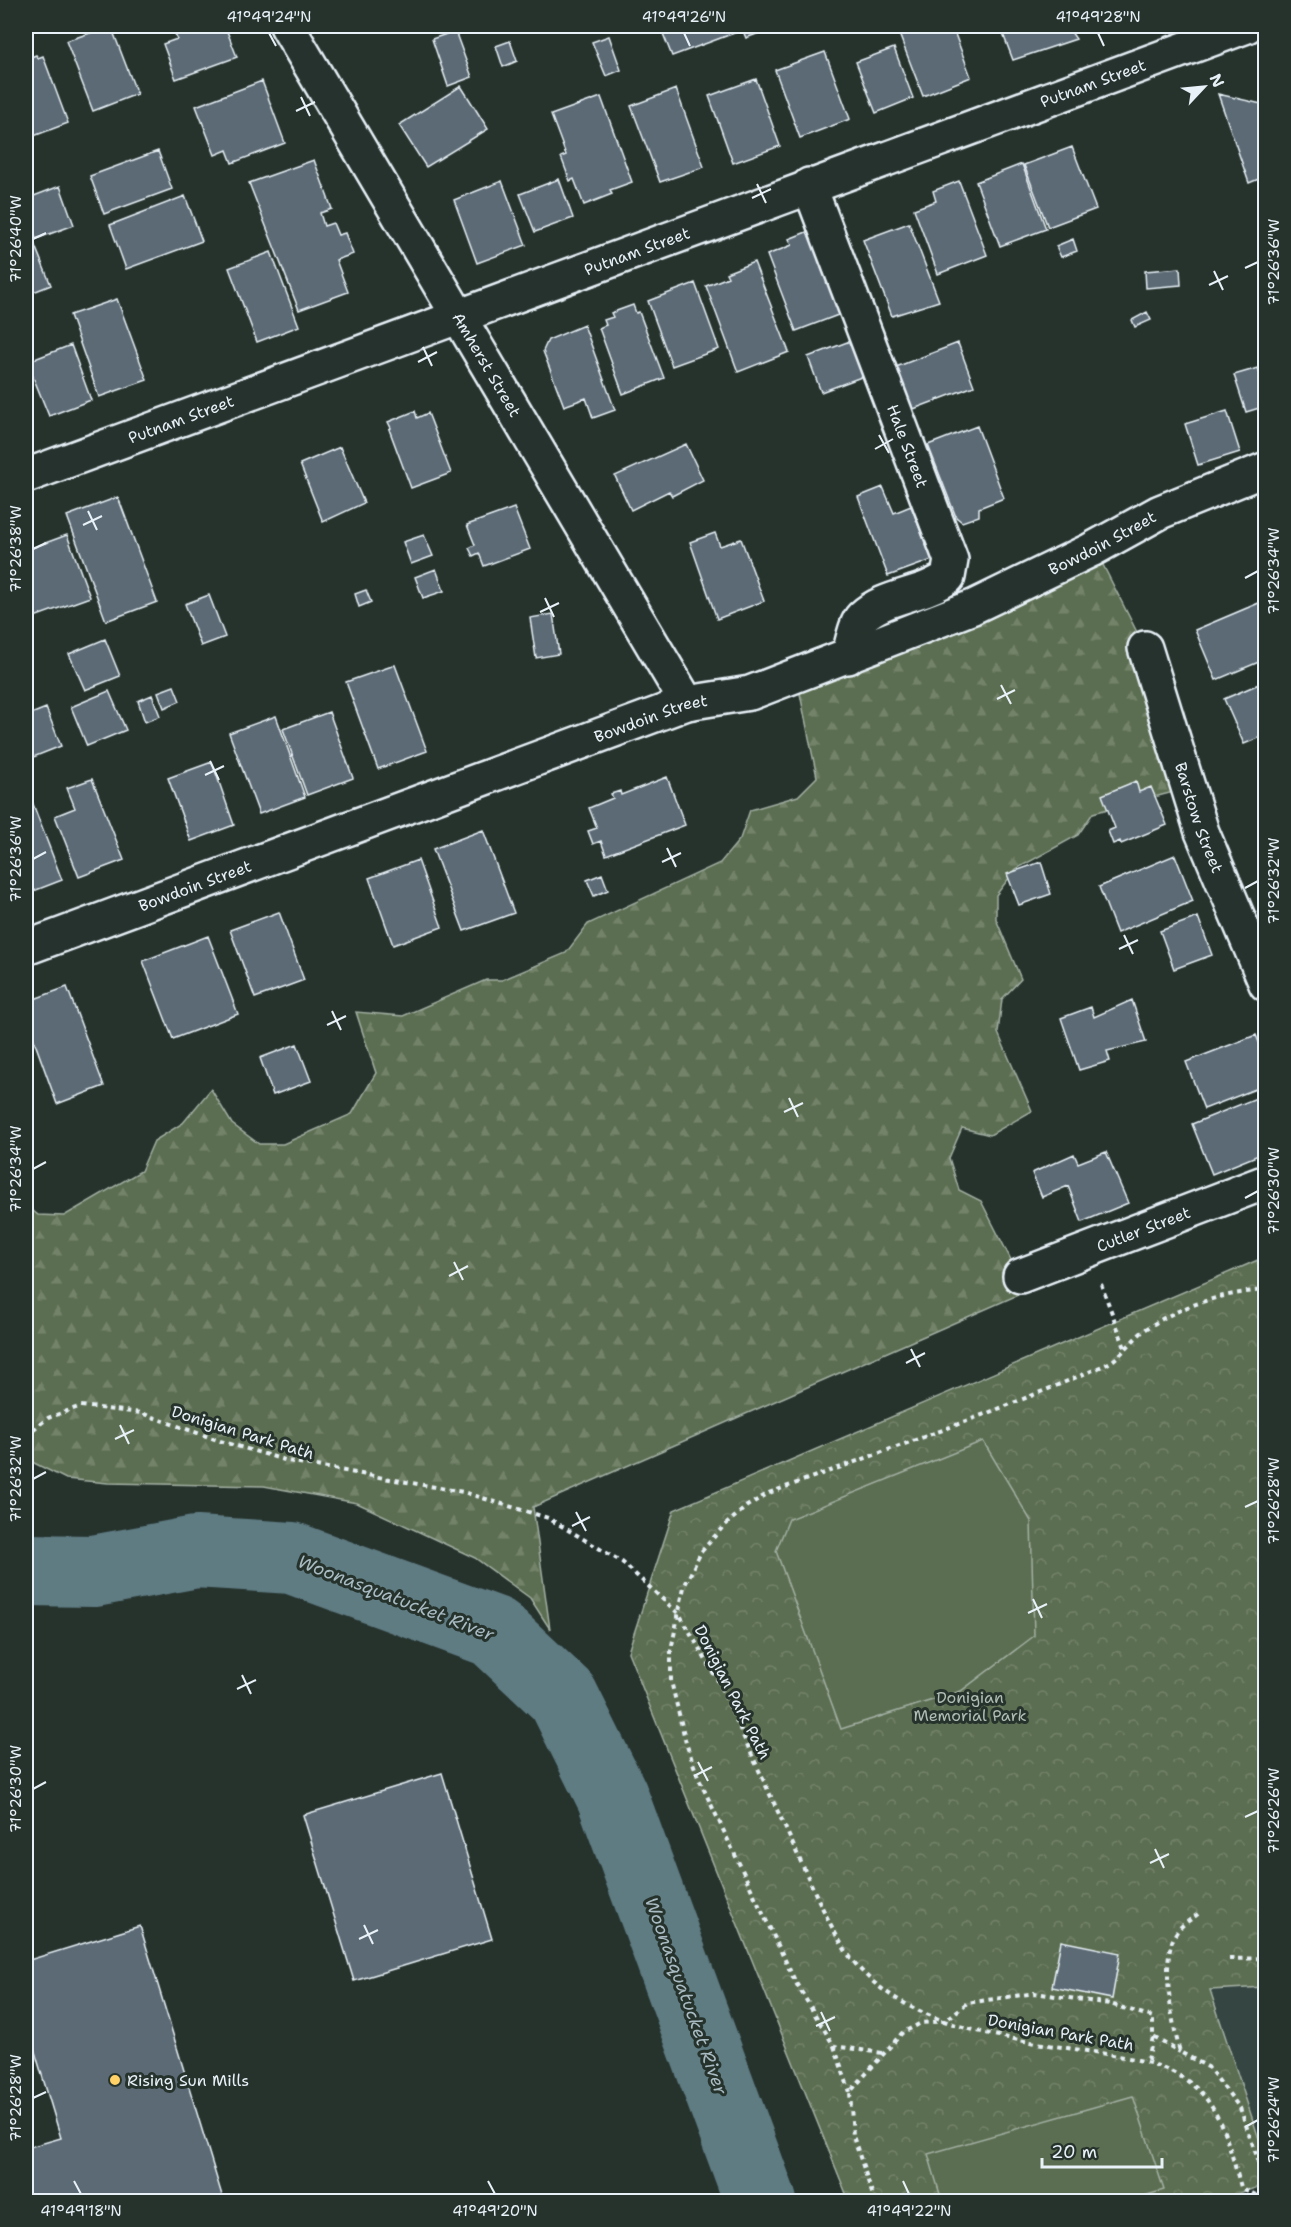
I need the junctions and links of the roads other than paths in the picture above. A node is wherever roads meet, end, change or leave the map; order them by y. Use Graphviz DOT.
graph roads {
  1 [pos="287,26"];
  2 [pos="1247,26"];
  3 [pos="1254,26"];
  4 [pos="1266,27"];
  5 [pos="809,185"];
  6 [pos="459,315"];
  7 [pos="1266,469"];
  8 [pos="26,476"];
  9 [pos="1145,648"];
  10 [pos="848,657"];
  11 [pos="687,703"];
  12 [pos="26,948"];
  13 [pos="1266,984"];
  14 [pos="1266,1182"];
  15 [pos="1020,1276"];
  1 -- 6 [label="street, Amherst Street"];
  2 -- 5 [label="street, Putnam Street"];
  3 -- 4 [label="street"];
  5 -- 6 [label="street, Putnam Street"];
  5 -- 10 [label="street, Hale Street"];
  6 -- 8 [label="street, Putnam Street"];
  6 -- 11 [label="street, Amherst Street"];
  7 -- 10 [label="street, Bowdoin Street"];
  9 -- 13 [label="street, Barstow Street"];
  10 -- 11 [label="street, Bowdoin Street"];
  11 -- 12 [label="street, Bowdoin Street"];
  14 -- 15 [label="street, Cutler Street"];
}
